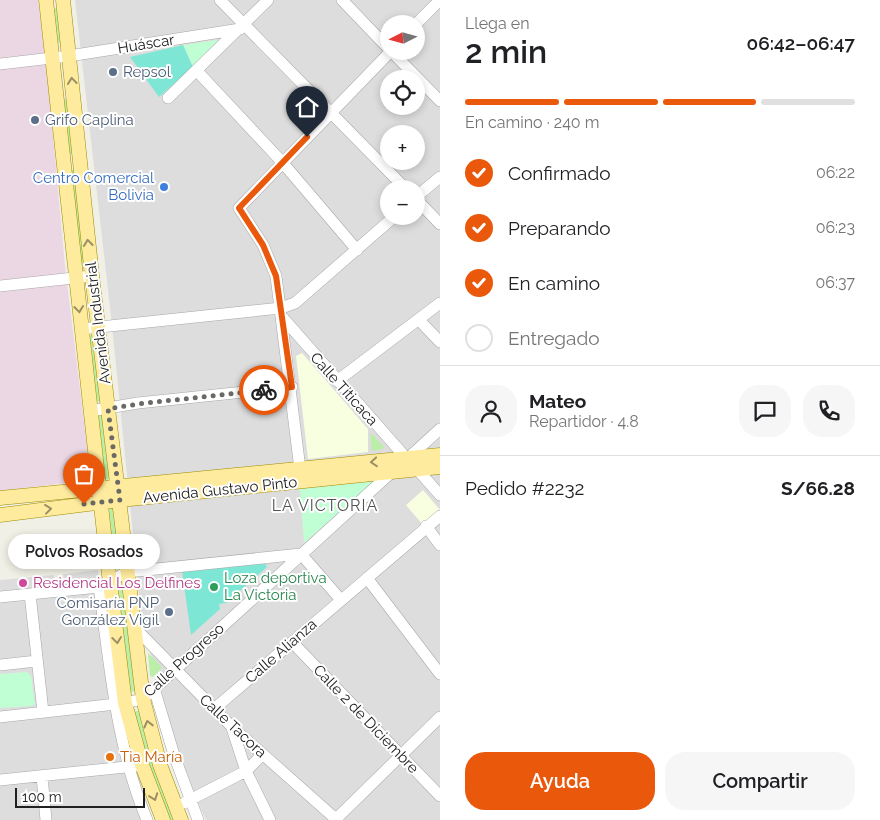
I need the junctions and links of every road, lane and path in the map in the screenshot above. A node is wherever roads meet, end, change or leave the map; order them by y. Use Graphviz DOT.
graph roads {
  1 [pos="63,0"];
  2 [pos="220,0"];
  3 [pos="268,0"];
  4 [pos="342,0"];
  5 [pos="48,1"];
  6 [pos="439,1"];
  7 [pos="425,15"];
  8 [pos="242,26"];
  9 [pos="380,40"];
  10 [pos="69,56"];
  11 [pos="52,58"];
  12 [pos="380,60"];
  13 [pos="400,60"];
  14 [pos="0,64"];
  15 [pos="197,70"];
  16 [pos="168,98"];
  17 [pos="440,101"];
  18 [pos="331,112"];
  19 [pos="80,160"];
  20 [pos="63,162"];
  21 [pos="282,162"];
  22 [pos="440,177"];
  23 [pos="397,180"];
  24 [pos="425,190"];
  25 [pos="425,208"];
  26 [pos="440,224"];
  27 [pos="385,225"];
  28 [pos="357,250"];
  29 [pos="92,276"];
  30 [pos="76,277"];
  31 [pos="0,286"];
  32 [pos="440,303"];
  33 [pos="282,313"];
  34 [pos="419,320"];
  35 [pos="98,327"];
  36 [pos="81,329"];
  37 [pos="440,342"];
  38 [pos="337,382"];
  39 [pos="292,387"];
  40 [pos="108,409"];
  41 [pos="90,411"];
  42 [pos="440,429"];
  43 [pos="440,455"];
  44 [pos="407,459"];
  45 [pos="440,467"];
  46 [pos="417,469"];
  47 [pos="392,471"];
  48 [pos="301,475"];
  49 [pos="98,488"];
  50 [pos="119,493"];
  51 [pos="440,495"];
  52 [pos="0,498"];
  53 [pos="100,502"];
  54 [pos="0,515"];
  55 [pos="440,516"];
  56 [pos="426,526"];
  57 [pos="440,545"];
  58 [pos="302,554"];
  59 [pos="127,572"];
  60 [pos="367,578"];
  61 [pos="104,583"];
  62 [pos="30,594"];
  63 [pos="0,597"];
  64 [pos="341,600"];
  65 [pos="134,627"];
  66 [pos="292,642"];
  67 [pos="37,661"];
  68 [pos="0,665"];
  69 [pos="174,670"];
  70 [pos="440,674"];
  71 [pos="154,688"];
  72 [pos="142,699"];
  73 [pos="120,704"];
  74 [pos="214,709"];
  75 [pos="43,712"];
  76 [pos="0,717"];
  77 [pos="440,717"];
  78 [pos="231,726"];
  79 [pos="263,754"];
  80 [pos="400,756"];
  81 [pos="135,766"];
  82 [pos="246,771"];
  83 [pos="42,776"];
  84 [pos="0,780"];
  85 [pos="440,796"];
  86 [pos="189,800"];
  87 [pos="178,814"];
  88 [pos="46,820"];
  89 [pos="148,820"];
  90 [pos="163,820"];
  91 [pos="198,820"];
  92 [pos="270,820"];
  93 [pos="336,820"];
  1 -- 10 [label="main road, Avenida Industrial"];
  2 -- 8 [label="street"];
  3 -- 8 [label="street"];
  4 -- 9 [label="street"];
  5 -- 11 [label="main road, Avenida Industrial"];
  6 -- 7 [label="street"];
  8 -- 10 [label="street, Huáscar"];
  8 -- 15 [label="street"];
  8 -- 18 [label="street"];
  10 -- 11 [label="street, Huáscar"];
  19 -- 10 [label="main road, Avenida Industrial, one-way"];
  11 -- 14 [label="street, Huáscar"];
  11 -- 20 [label="main road, Avenida Industrial"];
  12 -- 18 [label="street"];
  13 -- 17 [label="street"];
  15 -- 16 [label="street"];
  15 -- 21 [label="street"];
  18 -- 21 [label="street"];
  18 -- 23 [label="street"];
  19 -- 20 [label="main road"];
  29 -- 19 [label="main road, Avenida Industrial, one-way"];
  20 -- 30 [label="main road, Avenida Industrial"];
  21 -- 28 [label="street"];
  21 -- 33 [label="street"];
  22 -- 24 [label="street"];
  25 -- 26 [label="street"];
  27 -- 28 [label="street"];
  28 -- 33 [label="street"];
  29 -- 30 [label="street"];
  29 -- 35 [label="main road, Avenida Industrial"];
  30 -- 31 [label="street"];
  30 -- 36 [label="main road, Avenida Industrial, one-way"];
  32 -- 34 [label="street"];
  33 -- 35 [label="street"];
  33 -- 38 [label="street, Calle Titicaca"];
  33 -- 39 [label="street"];
  34 -- 37 [label="street"];
  34 -- 38 [label="street"];
  35 -- 36 [label="street"];
  35 -- 40 [label="main road, Avenida Industrial"];
  36 -- 41 [label="main road, Avenida Industrial"];
  38 -- 44 [label="street, Calle Titicaca"];
  39 -- 40 [label="street"];
  39 -- 48 [label="street"];
  40 -- 41 [label="street"];
  40 -- 50 [label="main road, Avenida Industrial"];
  41 -- 49 [label="main road, Avenida Industrial"];
  42 -- 44 [label="street, Calle Progreso"];
  43 -- 44 [label="main road, Avenida Gustavo Pinto"];
  44 -- 47 [label="street, Calle Progreso"];
  44 -- 48 [label="main road, Avenida Gustavo Pinto, one-way"];
  45 -- 46 [label="main road, Avenida Gustavo Pinto"];
  46 -- 47 [label="main road, Avenida Gustavo Pinto"];
  46 -- 51 [label="street"];
  47 -- 48 [label="main road, Avenida Gustavo Pinto"];
  47 -- 58 [label="street, Calle Progreso"];
  48 -- 50 [label="main road, Avenida Gustavo Pinto"];
  49 -- 50 [label="main road, Avenida Gustavo Pinto"];
  49 -- 52 [label="main road, Avenida Gustavo Pinto"];
  49 -- 53 [label="main road, Avenida Industrial"];
  50 -- 53 [label="main road, Avenida Gustavo Pinto"];
  50 -- 59 [label="main road, Avenida Industrial"];
  54 -- 53 [label="main road, Avenida Gustavo Pinto, one-way"];
  53 -- 61 [label="main road, Avenida Industrial"];
  55 -- 56 [label="street, Calle Alianza"];
  56 -- 57 [label="street"];
  56 -- 60 [label="street, Calle Alianza"];
  58 -- 59 [label="street"];
  58 -- 64 [label="street"];
  58 -- 69 [label="street, Calle Progreso"];
  59 -- 61 [label="street"];
  59 -- 65 [label="main road, Avenida Industrial"];
  60 -- 64 [label="street, Calle Alianza"];
  60 -- 70 [label="street"];
  61 -- 62 [label="street"];
  61 -- 73 [label="main road, Avenida Industrial, one-way"];
  62 -- 63 [label="street"];
  62 -- 67 [label="street"];
  64 -- 66 [label="street, Calle Alianza"];
  65 -- 69 [label="street, Calle Tacora"];
  65 -- 72 [label="main road, Avenida Industrial"];
  66 -- 74 [label="street, Calle Alianza"];
  66 -- 80 [label="street, Calle 2 de Diciembre"];
  67 -- 68 [label="street"];
  67 -- 75 [label="street"];
  69 -- 71 [label="street, Calle Progreso"];
  69 -- 74 [label="street, Calle Tacora"];
  71 -- 72 [label="street, Calle Progreso"];
  71 -- 86 [label="street"];
  72 -- 73 [label="street, Calle Progreso"];
  87 -- 72 [label="main road, Avenida Industrial, one-way"];
  73 -- 75 [label="street, Calle Progreso"];
  73 -- 81 [label="main road, Avenida Industrial"];
  74 -- 78 [label="street, Calle Tacora"];
  75 -- 76 [label="street, Calle Progreso"];
  77 -- 80 [label="street"];
  78 -- 79 [label="street, Calle Tacora"];
  78 -- 82 [label="street"];
  79 -- 82 [label="street"];
  79 -- 93 [label="street, Calle Tacora"];
  80 -- 85 [label="street, Calle 2 de Diciembre"];
  80 -- 93 [label="street"];
  81 -- 83 [label="street"];
  81 -- 89 [label="street"];
  81 -- 90 [label="main road, Avenida Industrial, one-way"];
  82 -- 86 [label="street"];
  82 -- 92 [label="street"];
  83 -- 84 [label="street"];
  83 -- 88 [label="street"];
  86 -- 87 [label="street"];
  86 -- 91 [label="street"];
}
